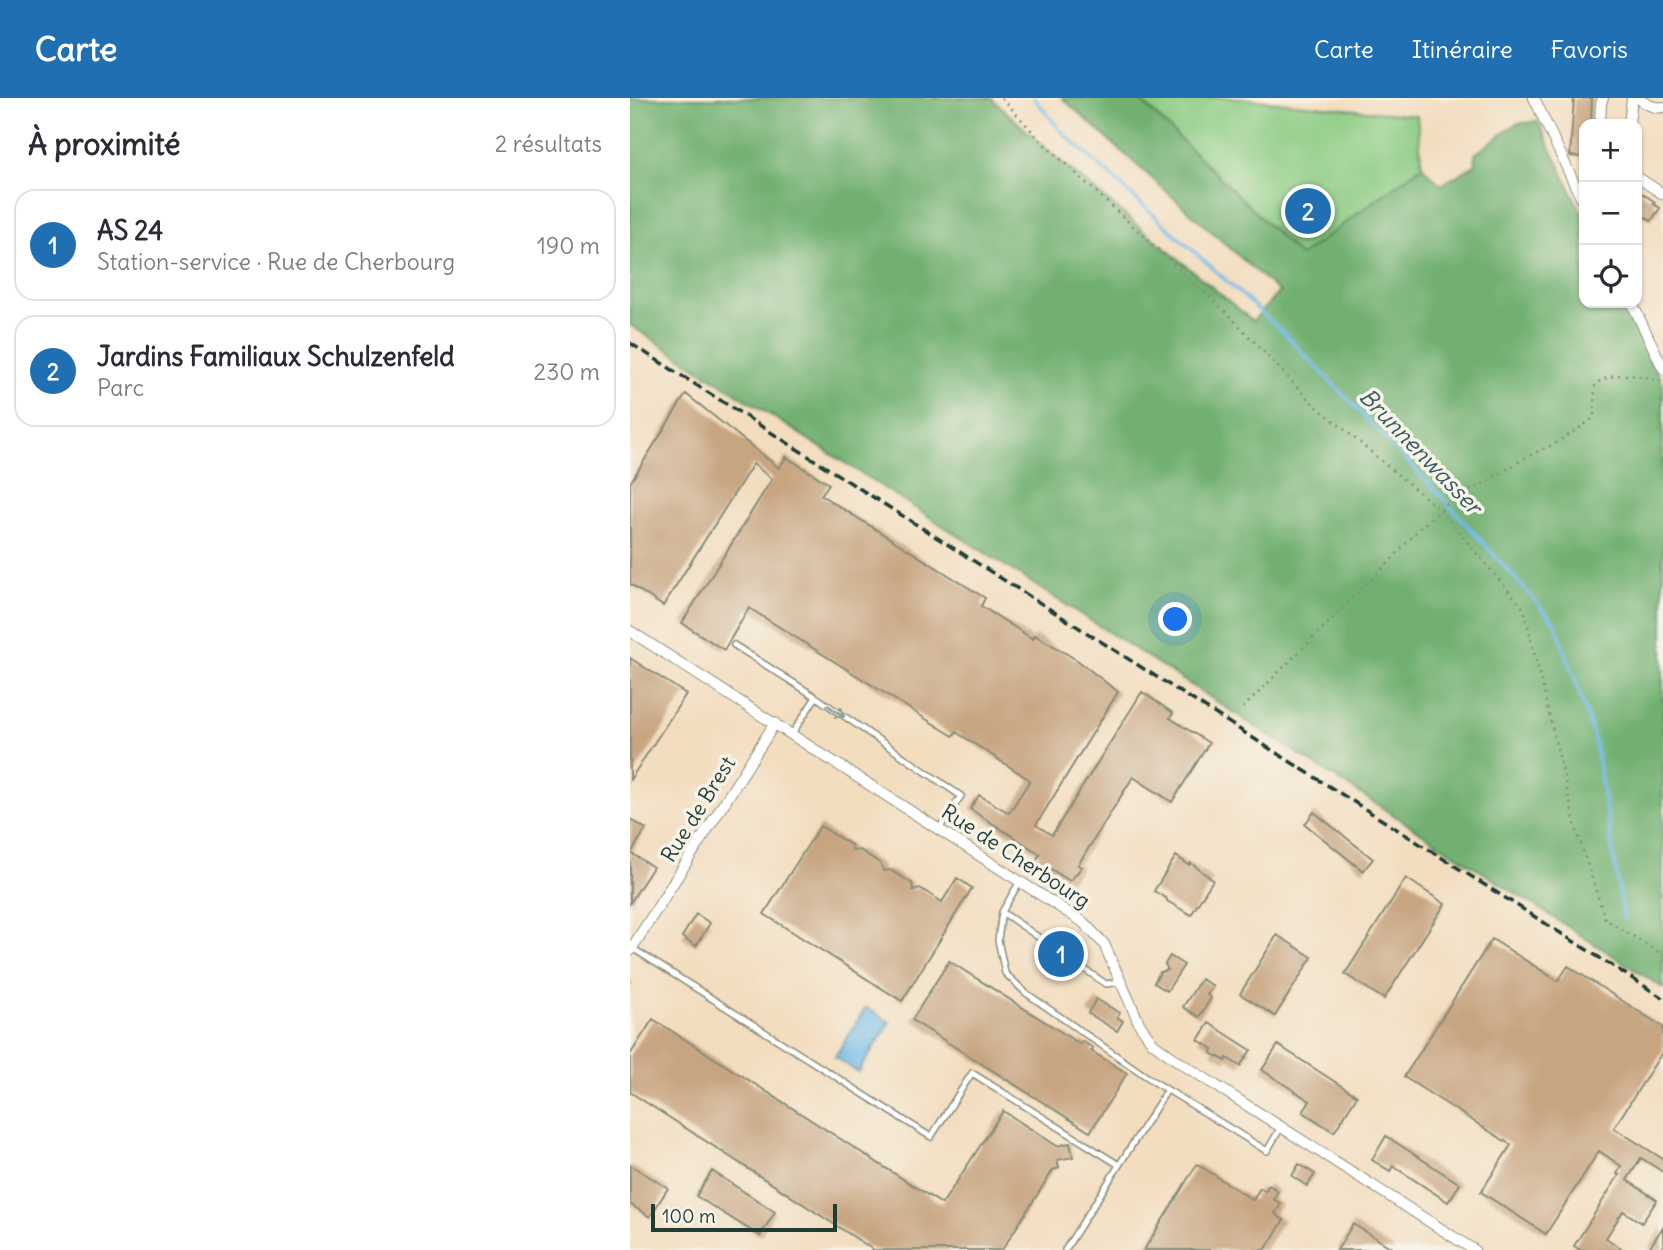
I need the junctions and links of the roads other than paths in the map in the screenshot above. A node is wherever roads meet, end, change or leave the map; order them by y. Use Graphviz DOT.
graph roads {
  1 [pos="1534,98"];
  2 [pos="1603,98"];
  3 [pos="1632,98"];
  4 [pos="1638,98"];
  5 [pos="1663,107"];
  6 [pos="1600,119"];
  7 [pos="1630,119"];
  8 [pos="1642,180"];
  9 [pos="1579,193"];
  10 [pos="1663,194"];
  11 [pos="1634,308"];
  12 [pos="1663,368"];
  13 [pos="630,631"];
  14 [pos="734,645"];
  15 [pos="816,697"];
  16 [pos="775,723"];
  17 [pos="792,734"];
  18 [pos="939,829"];
  19 [pos="1020,881"];
  20 [pos="1002,912"];
  21 [pos="631,950"];
  22 [pos="1122,982"];
  23 [pos="1167,1090"];
  24 [pos="1281,1127"];
  25 [pos="1119,1165"];
  26 [pos="1066,1248"];
  27 [pos="1074,1250"];
  28 [pos="1474,1250"];
  1 -- 9 [label="street"];
  2 -- 6 [label="street"];
  3 -- 7 [label="street"];
  4 -- 5 [label="street"];
  8 -- 10 [label="street"];
  11 -- 12 [label="street"];
  13 -- 16 [label="street, Rue de Cherbourg"];
  14 -- 15 [label="lane"];
  15 -- 17 [label="lane"];
  15 -- 18 [label="lane, one-way"];
  16 -- 17 [label="street, Rue de Cherbourg"];
  16 -- 21 [label="street, Rue de Brest"];
  17 -- 18 [label="street, Rue de Cherbourg"];
  18 -- 19 [label="street, Rue de Cherbourg"];
  19 -- 20 [label="lane"];
  19 -- 22 [label="street, Rue de Cherbourg"];
  20 -- 22 [label="lane"];
  20 -- 23 [label="lane"];
  21 -- 25 [label="lane"];
  22 -- 24 [label="street, Rue de Cherbourg"];
  23 -- 24 [label="lane"];
  23 -- 25 [label="lane"];
  24 -- 28 [label="street, Rue de Cherbourg"];
  25 -- 26 [label="lane"];
  26 -- 27 [label="lane"];
}
